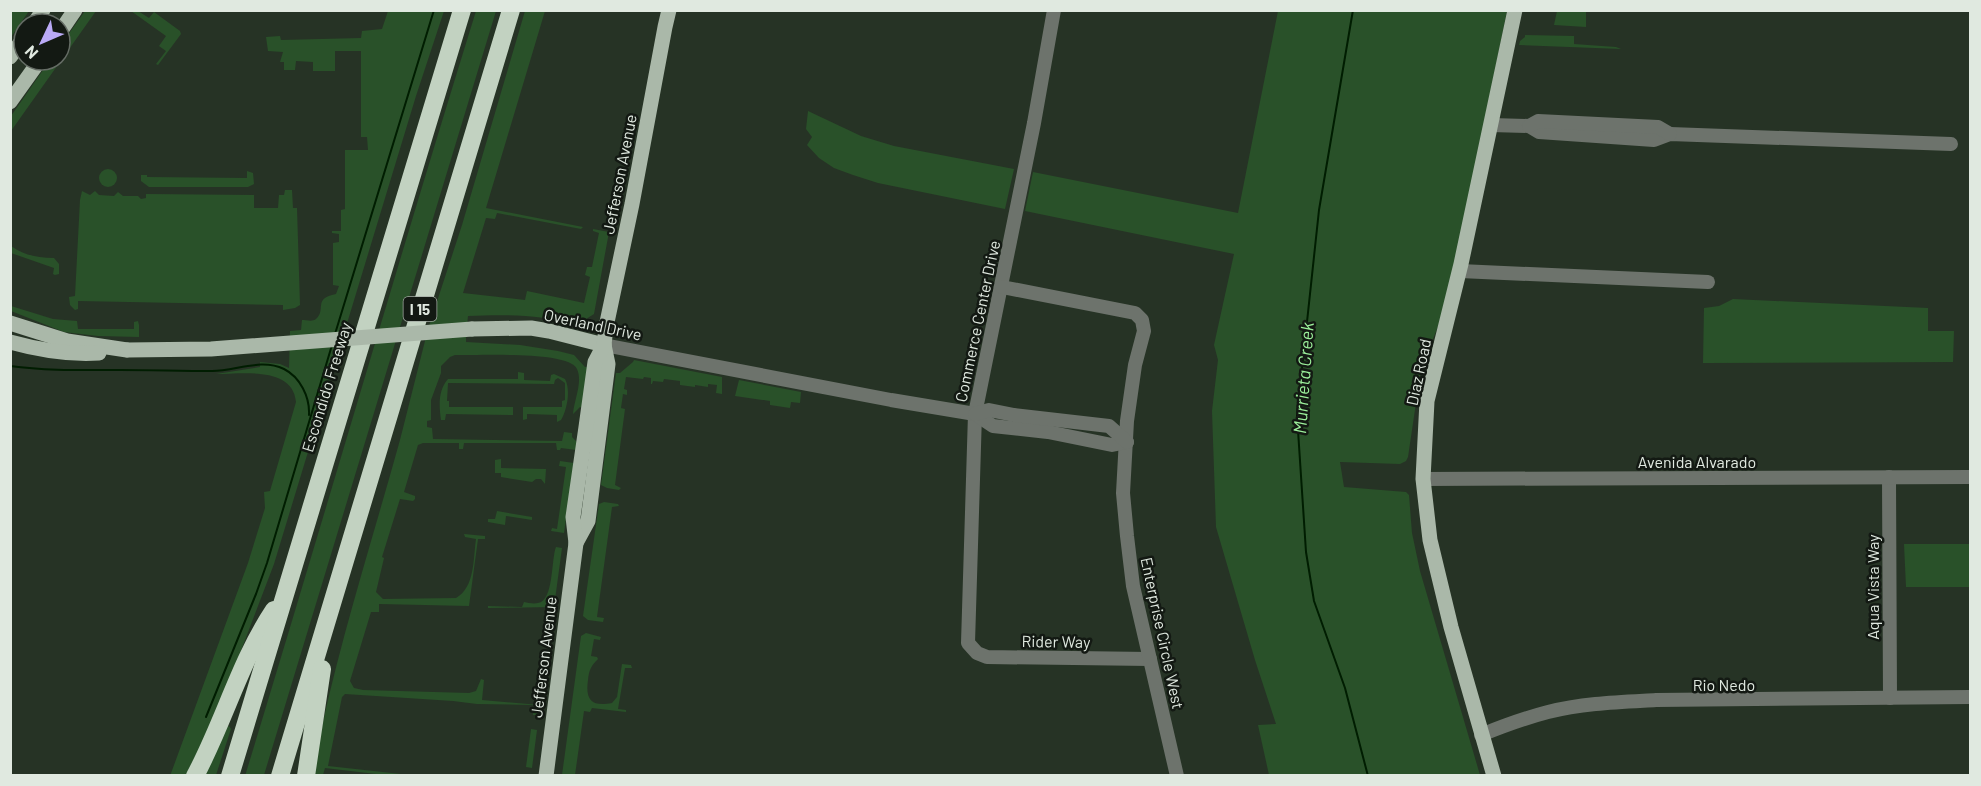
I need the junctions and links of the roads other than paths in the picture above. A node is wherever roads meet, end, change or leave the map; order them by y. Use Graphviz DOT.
graph roads {
  1 [pos="462,10"];
  2 [pos="511,10"];
  3 [pos="669,10"];
  4 [pos="1054,10"];
  5 [pos="1515,10"];
  6 [pos="31,72"];
  7 [pos="10,102"];
  8 [pos="1491,125"];
  9 [pos="1951,144"];
  10 [pos="1460,271"];
  11 [pos="1708,282"];
  12 [pos="1002,287"];
  13 [pos="10,323"];
  14 [pos="10,342"];
  15 [pos="604,345"];
  16 [pos="127,350"];
  17 [pos="975,414"];
  18 [pos="1127,442"];
  19 [pos="1889,477"];
  20 [pos="1971,477"];
  21 [pos="1423,479"];
  22 [pos="284,596"];
  23 [pos="330,608"];
  24 [pos="968,643"];
  25 [pos="1150,659"];
  26 [pos="1890,698"];
  27 [pos="1971,698"];
  28 [pos="1481,735"];
  29 [pos="195,776"];
  30 [pos="230,776"];
  31 [pos="280,776"];
  32 [pos="306,776"];
  33 [pos="546,776"];
  34 [pos="1177,776"];
  35 [pos="1494,776"];
  1 -- 22 [label="highway, Escondido Freeway"];
  2 -- 23 [label="highway, I 15"];
  3 -- 15 [label="main road, Jefferson Avenue"];
  4 -- 12 [label="street, Commerce Center Drive"];
  5 -- 8 [label="main road, Diaz Road"];
  6 -- 7 [label="main road"];
  8 -- 9 [label="street"];
  8 -- 10 [label="main road, Diaz Road"];
  10 -- 11 [label="street"];
  10 -- 21 [label="main road, Diaz Road"];
  12 -- 17 [label="street, Commerce Center Drive"];
  12 -- 18 [label="street, Enterprise Circle West"];
  13 -- 16 [label="main road, Overland Drive"];
  14 -- 16 [label="main road, Overland Drive"];
  15 -- 16 [label="main road, Overland Drive, bridge"];
  15 -- 17 [label="street, Overland Drive"];
  15 -- 33 [label="main road, Jefferson Avenue"];
  17 -- 18 [label="street, Overland Drive"];
  17 -- 24 [label="street, Commerce Center Drive"];
  18 -- 25 [label="street, Enterprise Circle West"];
  19 -- 20 [label="street, Avenida Alvarado"];
  19 -- 21 [label="street, Avenida Alvarado"];
  19 -- 26 [label="street, Aqua Vista Way"];
  21 -- 28 [label="main road, Diaz Road"];
  22 -- 29 [label="highway"];
  22 -- 30 [label="highway, Escondido Freeway"];
  23 -- 31 [label="highway, I 15"];
  23 -- 32 [label="highway"];
  24 -- 25 [label="street, Rider Way"];
  25 -- 34 [label="street, Enterprise Circle West"];
  26 -- 27 [label="street, Rio Nedo"];
  26 -- 28 [label="street, Rio Nedo"];
  28 -- 35 [label="main road, Diaz Road"];
}
